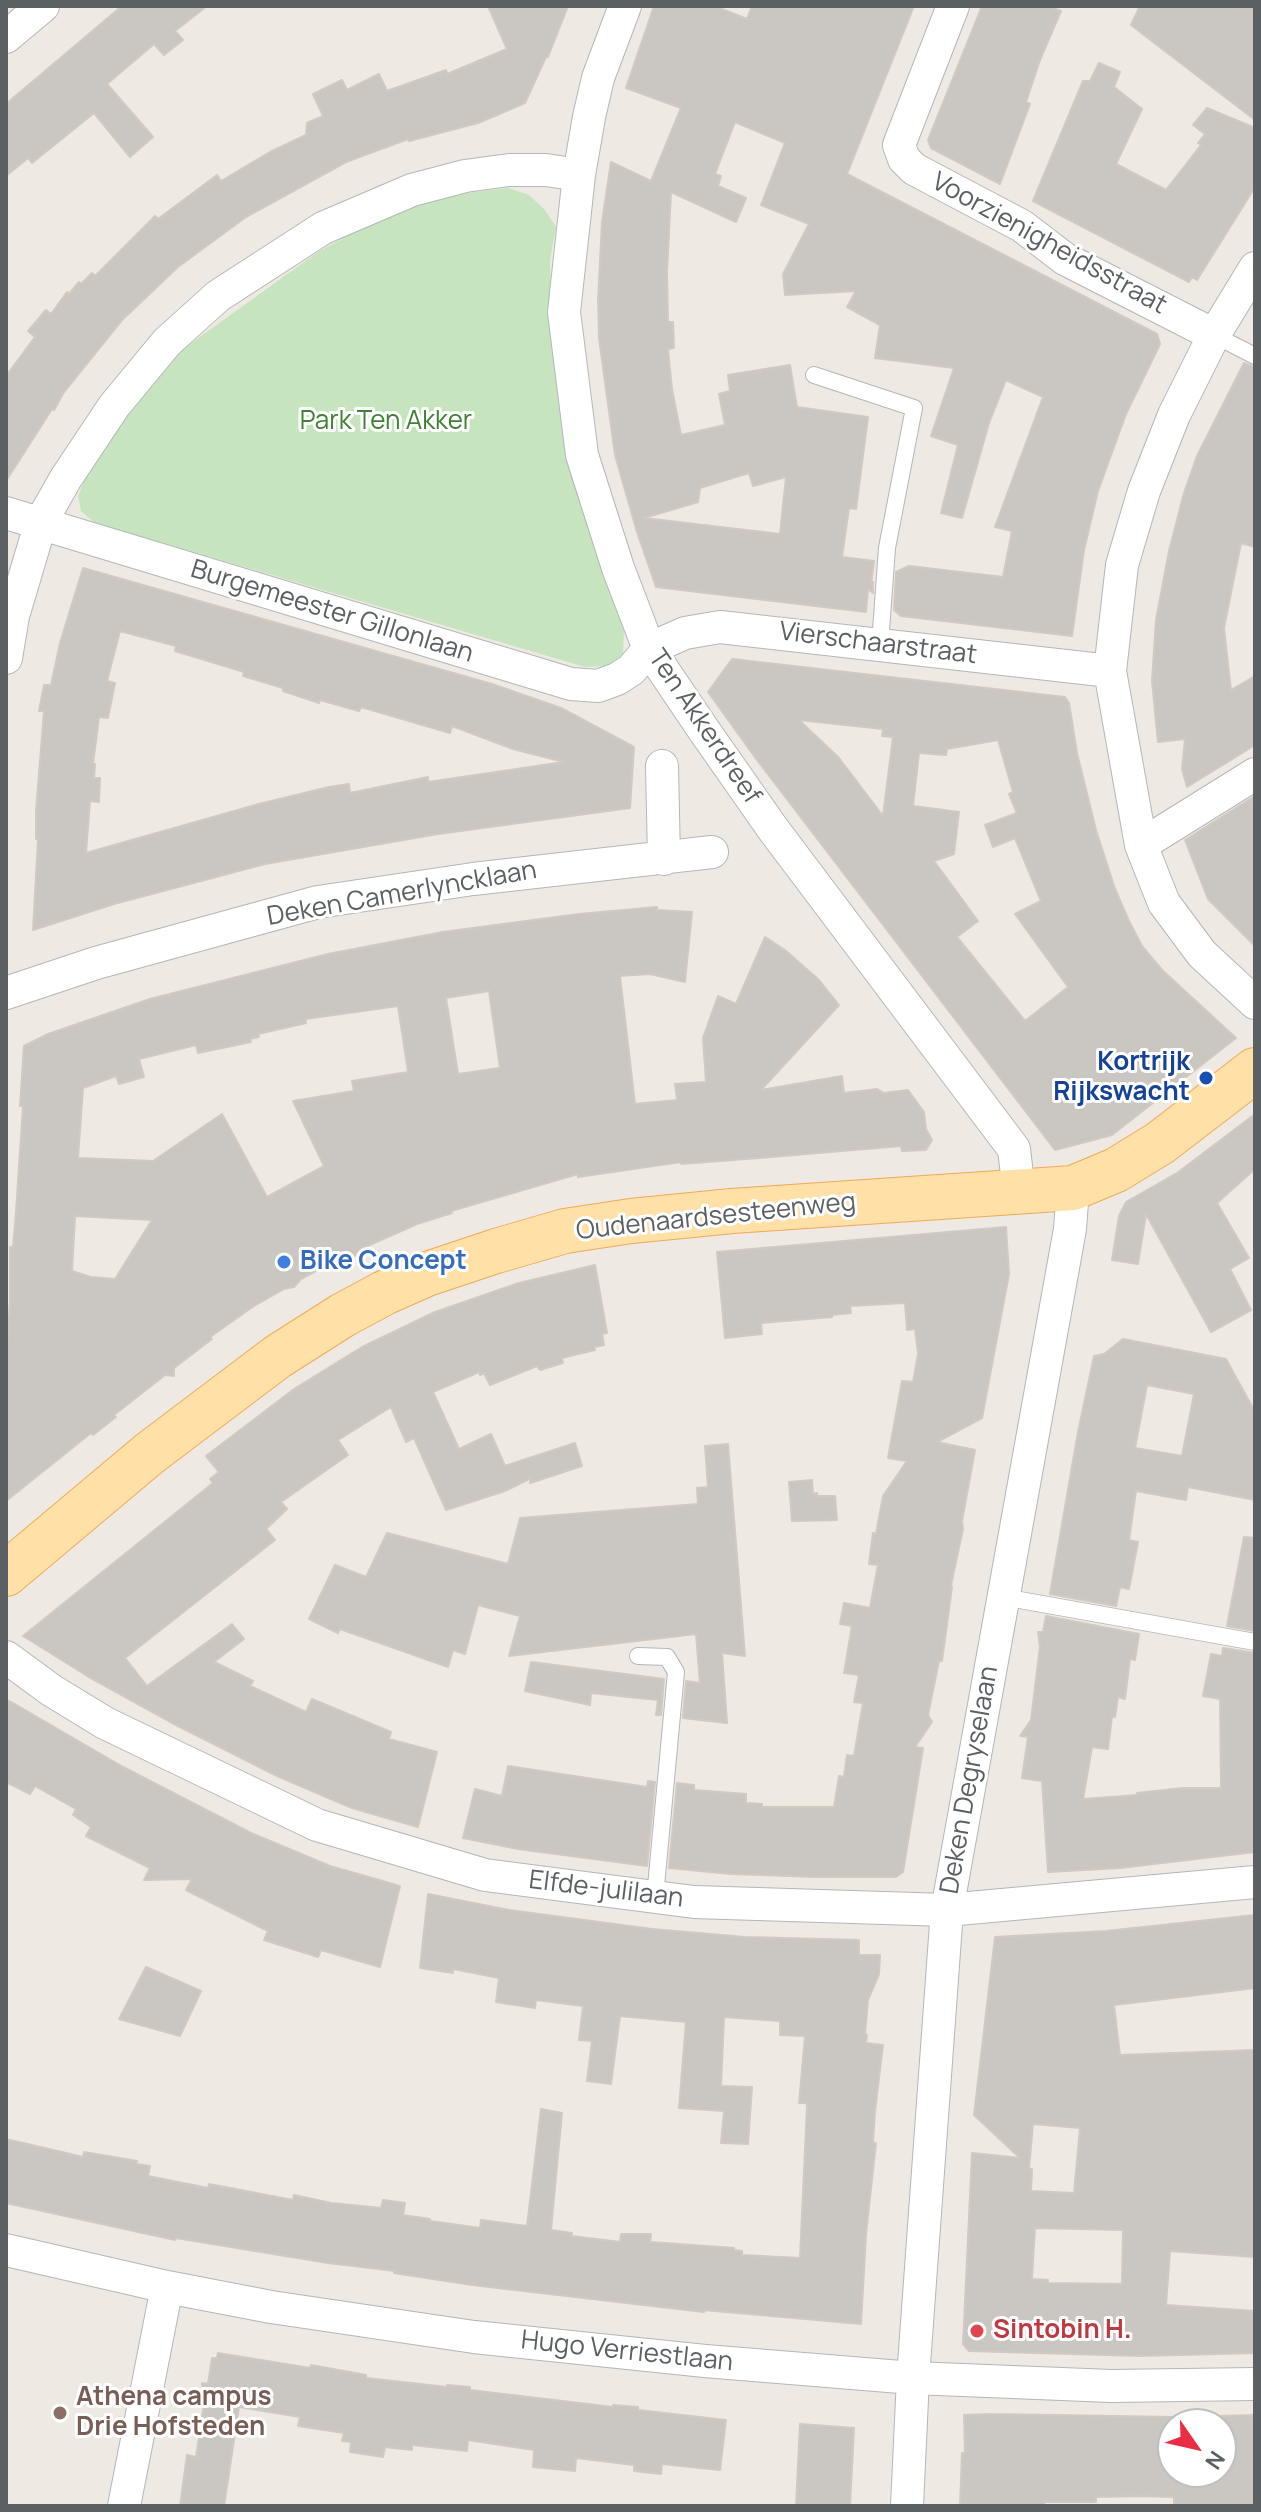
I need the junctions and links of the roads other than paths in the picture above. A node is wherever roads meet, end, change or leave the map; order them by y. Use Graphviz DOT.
graph roads {
  1 [pos="43,6"];
  2 [pos="625,6"];
  3 [pos="953,6"];
  4 [pos="6,37"];
  5 [pos="579,175"];
  6 [pos="1255,268"];
  7 [pos="1214,335"];
  8 [pos="1255,356"];
  9 [pos="814,375"];
  10 [pos="6,513"];
  11 [pos="41,522"];
  12 [pos="880,644"];
  13 [pos="649,649"];
  14 [pos="6,658"];
  15 [pos="1110,671"];
  16 [pos="662,766"];
  17 [pos="1255,774"];
  18 [pos="1141,845"];
  19 [pos="712,852"];
  20 [pos="664,859"];
  21 [pos="6,993"];
  22 [pos="1255,1003"];
  23 [pos="1255,1070"];
  24 [pos="1073,1188"];
  25 [pos="1019,1192"];
  26 [pos="6,1574"];
  27 [pos="1003,1597"];
  28 [pos="1255,1642"];
  29 [pos="638,1656"];
  30 [pos="6,1657"];
  31 [pos="1255,1882"];
  32 [pos="655,1897"];
  33 [pos="947,1910"];
  34 [pos="6,2250"];
  35 [pos="167,2287"];
  36 [pos="913,2378"];
  37 [pos="1255,2384"];
  38 [pos="124,2506"];
  39 [pos="907,2506"];
  1 -- 4 [label="street"];
  2 -- 5 [label="street, Ten Akkerdreef"];
  3 -- 7 [label="street, Voorzienigheidsstraat"];
  5 -- 11 [label="street"];
  5 -- 13 [label="street, Ten Akkerdreef"];
  6 -- 7 [label="street"];
  7 -- 8 [label="lane"];
  7 -- 15 [label="street"];
  9 -- 12 [label="lane"];
  10 -- 11 [label="street, Burgemeester Gillonlaan"];
  11 -- 13 [label="street, Burgemeester Gillonlaan"];
  11 -- 14 [label="street"];
  12 -- 13 [label="street, Vierschaarstraat"];
  12 -- 15 [label="street, Vierschaarstraat"];
  13 -- 25 [label="street, Ten Akkerdreef"];
  15 -- 18 [label="street"];
  16 -- 20 [label="street"];
  17 -- 18 [label="street"];
  18 -- 22 [label="street"];
  19 -- 20 [label="street, Deken Camerlyncklaan"];
  20 -- 21 [label="street, Deken Camerlyncklaan"];
  23 -- 24 [label="main road, Oudenaardsesteenweg"];
  24 -- 25 [label="main road, Oudenaardsesteenweg"];
  24 -- 27 [label="street, Deken Degryselaan"];
  25 -- 26 [label="main road, Oudenaardsesteenweg"];
  27 -- 28 [label="lane"];
  27 -- 33 [label="street, Deken Degryselaan"];
  29 -- 32 [label="lane"];
  30 -- 32 [label="street, Elfde-julilaan"];
  31 -- 33 [label="street, Elfde-julilaan"];
  32 -- 33 [label="street, Elfde-julilaan"];
  33 -- 36 [label="street, Deken Degryselaan"];
  34 -- 35 [label="street, Hugo Verriestlaan"];
  35 -- 36 [label="street, Hugo Verriestlaan"];
  35 -- 38 [label="street"];
  36 -- 37 [label="street, Hugo Verriestlaan"];
  36 -- 39 [label="street, Deken Degryselaan"];
}
